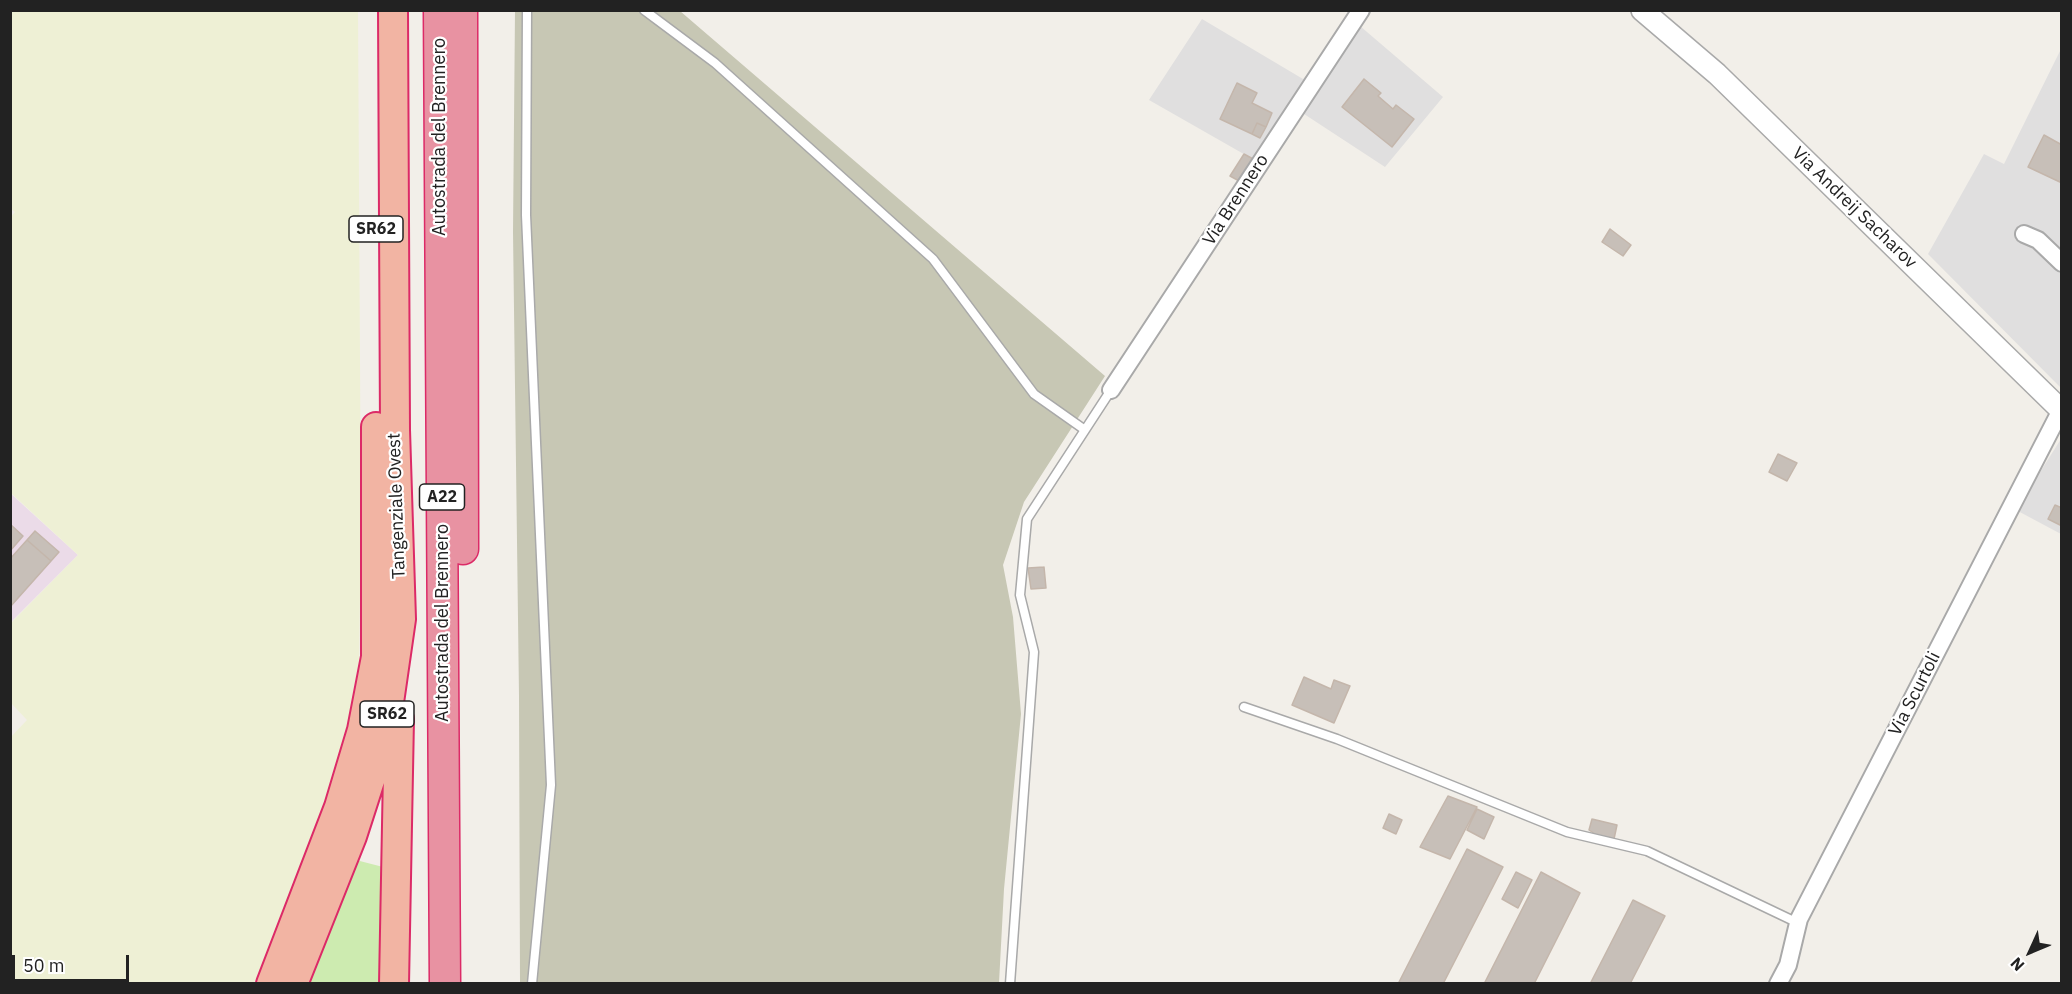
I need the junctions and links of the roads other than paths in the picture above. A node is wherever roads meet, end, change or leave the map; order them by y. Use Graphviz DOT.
graph roads {
  1 [pos="375,10"];
  2 [pos="393,10"];
  3 [pos="439,10"];
  4 [pos="462,10"];
  5 [pos="527,10"];
  6 [pos="644,10"];
  7 [pos="1360,10"];
  8 [pos="1642,10"];
  9 [pos="2024,234"];
  10 [pos="2061,263"];
  11 [pos="1111,390"];
  12 [pos="2061,410"];
  13 [pos="1085,430"];
  14 [pos="401,619"];
  15 [pos="1244,707"];
  16 [pos="1798,923"];
  17 [pos="284,955"];
  18 [pos="260,984"];
  19 [pos="271,984"];
  20 [pos="292,984"];
  21 [pos="394,984"];
  22 [pos="444,984"];
  23 [pos="465,984"];
  24 [pos="532,984"];
  25 [pos="1010,984"];
  26 [pos="1778,984"];
  1 -- 17 [label="highway, Tangenziale Ovest / SR62"];
  2 -- 14 [label="highway, Tangenziale Ovest / SR62"];
  3 -- 22 [label="highway, Autostrada del Brennero / A22"];
  4 -- 23 [label="highway, Autostrada del Brennero / A22"];
  5 -- 24 [label="lane"];
  6 -- 13 [label="lane"];
  7 -- 11 [label="street, Via Brennero"];
  8 -- 12 [label="street, Via Andreij Sacharov"];
  9 -- 10 [label="street"];
  11 -- 13 [label="lane"];
  12 -- 16 [label="street, Via Scurtoli"];
  13 -- 25 [label="lane"];
  14 -- 20 [label="highway, Tangenziale Ovest / SR62"];
  14 -- 21 [label="highway"];
  15 -- 16 [label="lane"];
  16 -- 26 [label="street, Via Scurtoli"];
  17 -- 18 [label="highway"];
  17 -- 19 [label="highway, Tangenziale Ovest / SR62"];
}
